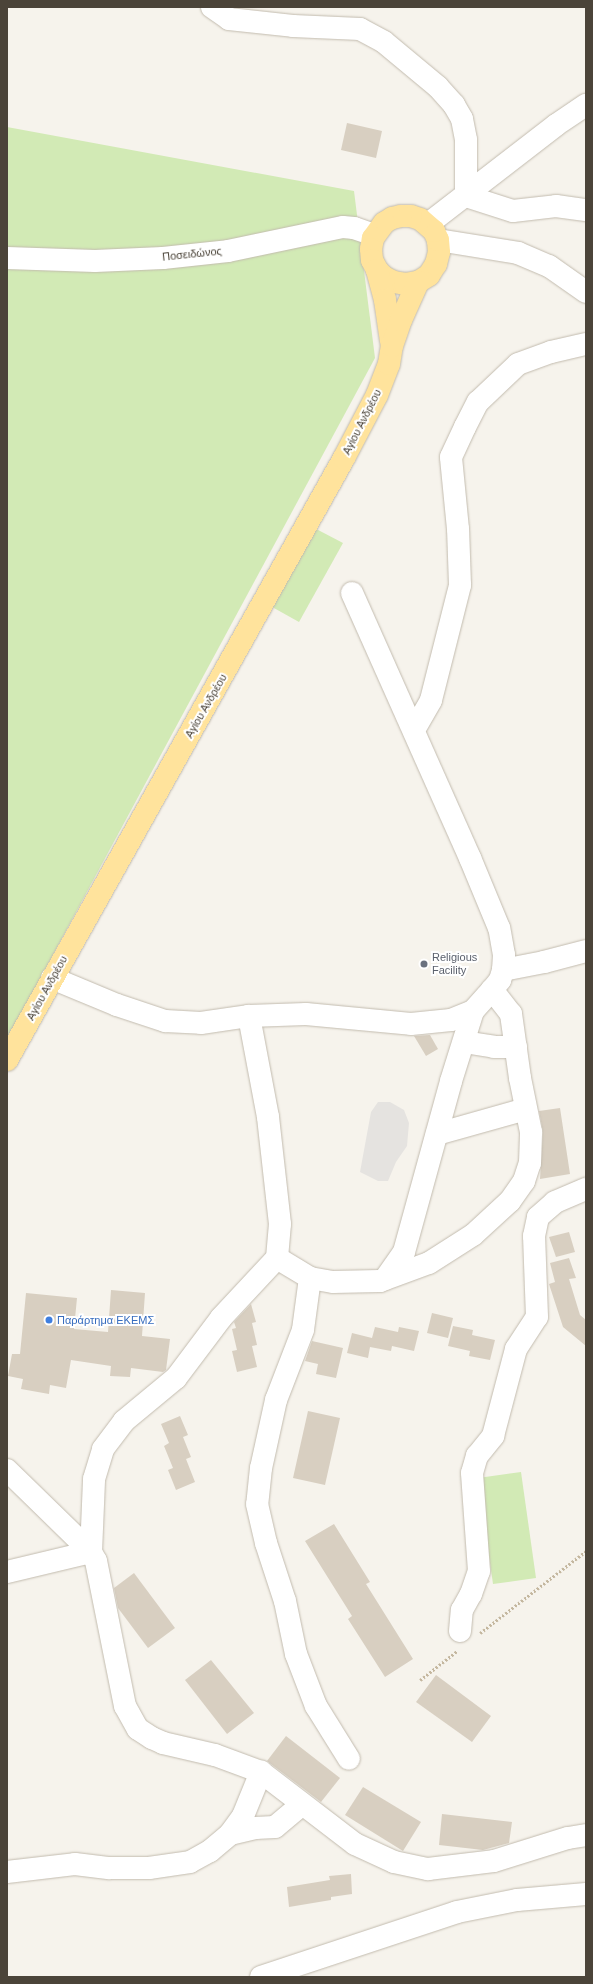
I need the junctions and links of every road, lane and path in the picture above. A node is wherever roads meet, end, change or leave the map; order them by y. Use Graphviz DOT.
graph roads {
  1 [pos="212,7"];
  2 [pos="288,16"];
  3 [pos="586,104"];
  4 [pos="466,196"];
  5 [pos="586,210"];
  6 [pos="433,232"];
  7 [pos="374,235"];
  8 [pos="7,258"];
  9 [pos="377,270"];
  10 [pos="418,282"];
  11 [pos="586,292"];
  12 [pos="586,344"];
  13 [pos="392,346"];
  14 [pos="352,593"];
  15 [pos="414,730"];
  16 [pos="586,951"];
  17 [pos="503,970"];
  18 [pos="52,978"];
  19 [pos="492,990"];
  20 [pos="473,1011"];
  21 [pos="249,1016"];
  22 [pos="464,1042"];
  23 [pos="516,1046"];
  24 [pos="7,1060"];
  25 [pos="526,1109"];
  26 [pos="437,1134"];
  27 [pos="586,1189"];
  28 [pos="277,1258"];
  29 [pos="310,1278"];
  30 [pos="385,1279"];
  31 [pos="7,1470"];
  32 [pos="586,1551"];
  33 [pos="91,1552"];
  34 [pos="7,1572"];
  35 [pos="465,1639"];
  36 [pos="420,1680"];
  37 [pos="349,1759"];
  38 [pos="261,1772"];
  39 [pos="302,1804"];
  40 [pos="230,1834"];
  41 [pos="586,1835"];
  42 [pos="7,1872"];
  43 [pos="586,1894"];
  44 [pos="261,1977"];
  1 -- 2 [label="street"];
  2 -- 4 [label="street"];
  3 -- 4 [label="street"];
  4 -- 5 [label="street"];
  4 -- 6 [label="street"];
  6 -- 7 [label="main road"];
  6 -- 10 [label="main road, Αγίου Ανδρέου"];
  6 -- 11 [label="street"];
  7 -- 8 [label="street, Ποσειδώνος"];
  7 -- 9 [label="main road, Αγίου Ανδρέου"];
  9 -- 10 [label="main road"];
  9 -- 13 [label="main road, Αγίου Ανδρέου"];
  10 -- 13 [label="main road, Αγίου Ανδρέου"];
  12 -- 15 [label="street"];
  13 -- 18 [label="main road, Αγίου Ανδρέου"];
  14 -- 15 [label="street"];
  15 -- 17 [label="street"];
  16 -- 17 [label="street"];
  17 -- 19 [label="street"];
  18 -- 21 [label="street"];
  18 -- 24 [label="main road, Αγίου Ανδρέου"];
  19 -- 20 [label="street"];
  19 -- 23 [label="street"];
  20 -- 21 [label="street"];
  20 -- 22 [label="street"];
  21 -- 28 [label="street"];
  22 -- 23 [label="street"];
  22 -- 26 [label="street"];
  23 -- 25 [label="street"];
  25 -- 26 [label="street"];
  25 -- 30 [label="street"];
  26 -- 30 [label="street"];
  27 -- 35 [label="street"];
  28 -- 29 [label="street"];
  28 -- 33 [label="street"];
  29 -- 30 [label="street"];
  29 -- 37 [label="street"];
  31 -- 33 [label="street"];
  32 -- 35 [label="path"];
  33 -- 34 [label="street"];
  33 -- 38 [label="street"];
  35 -- 36 [label="path"];
  38 -- 39 [label="street"];
  38 -- 40 [label="street"];
  39 -- 40 [label="street"];
  39 -- 41 [label="street"];
  40 -- 42 [label="street"];
  43 -- 44 [label="street"];
}
